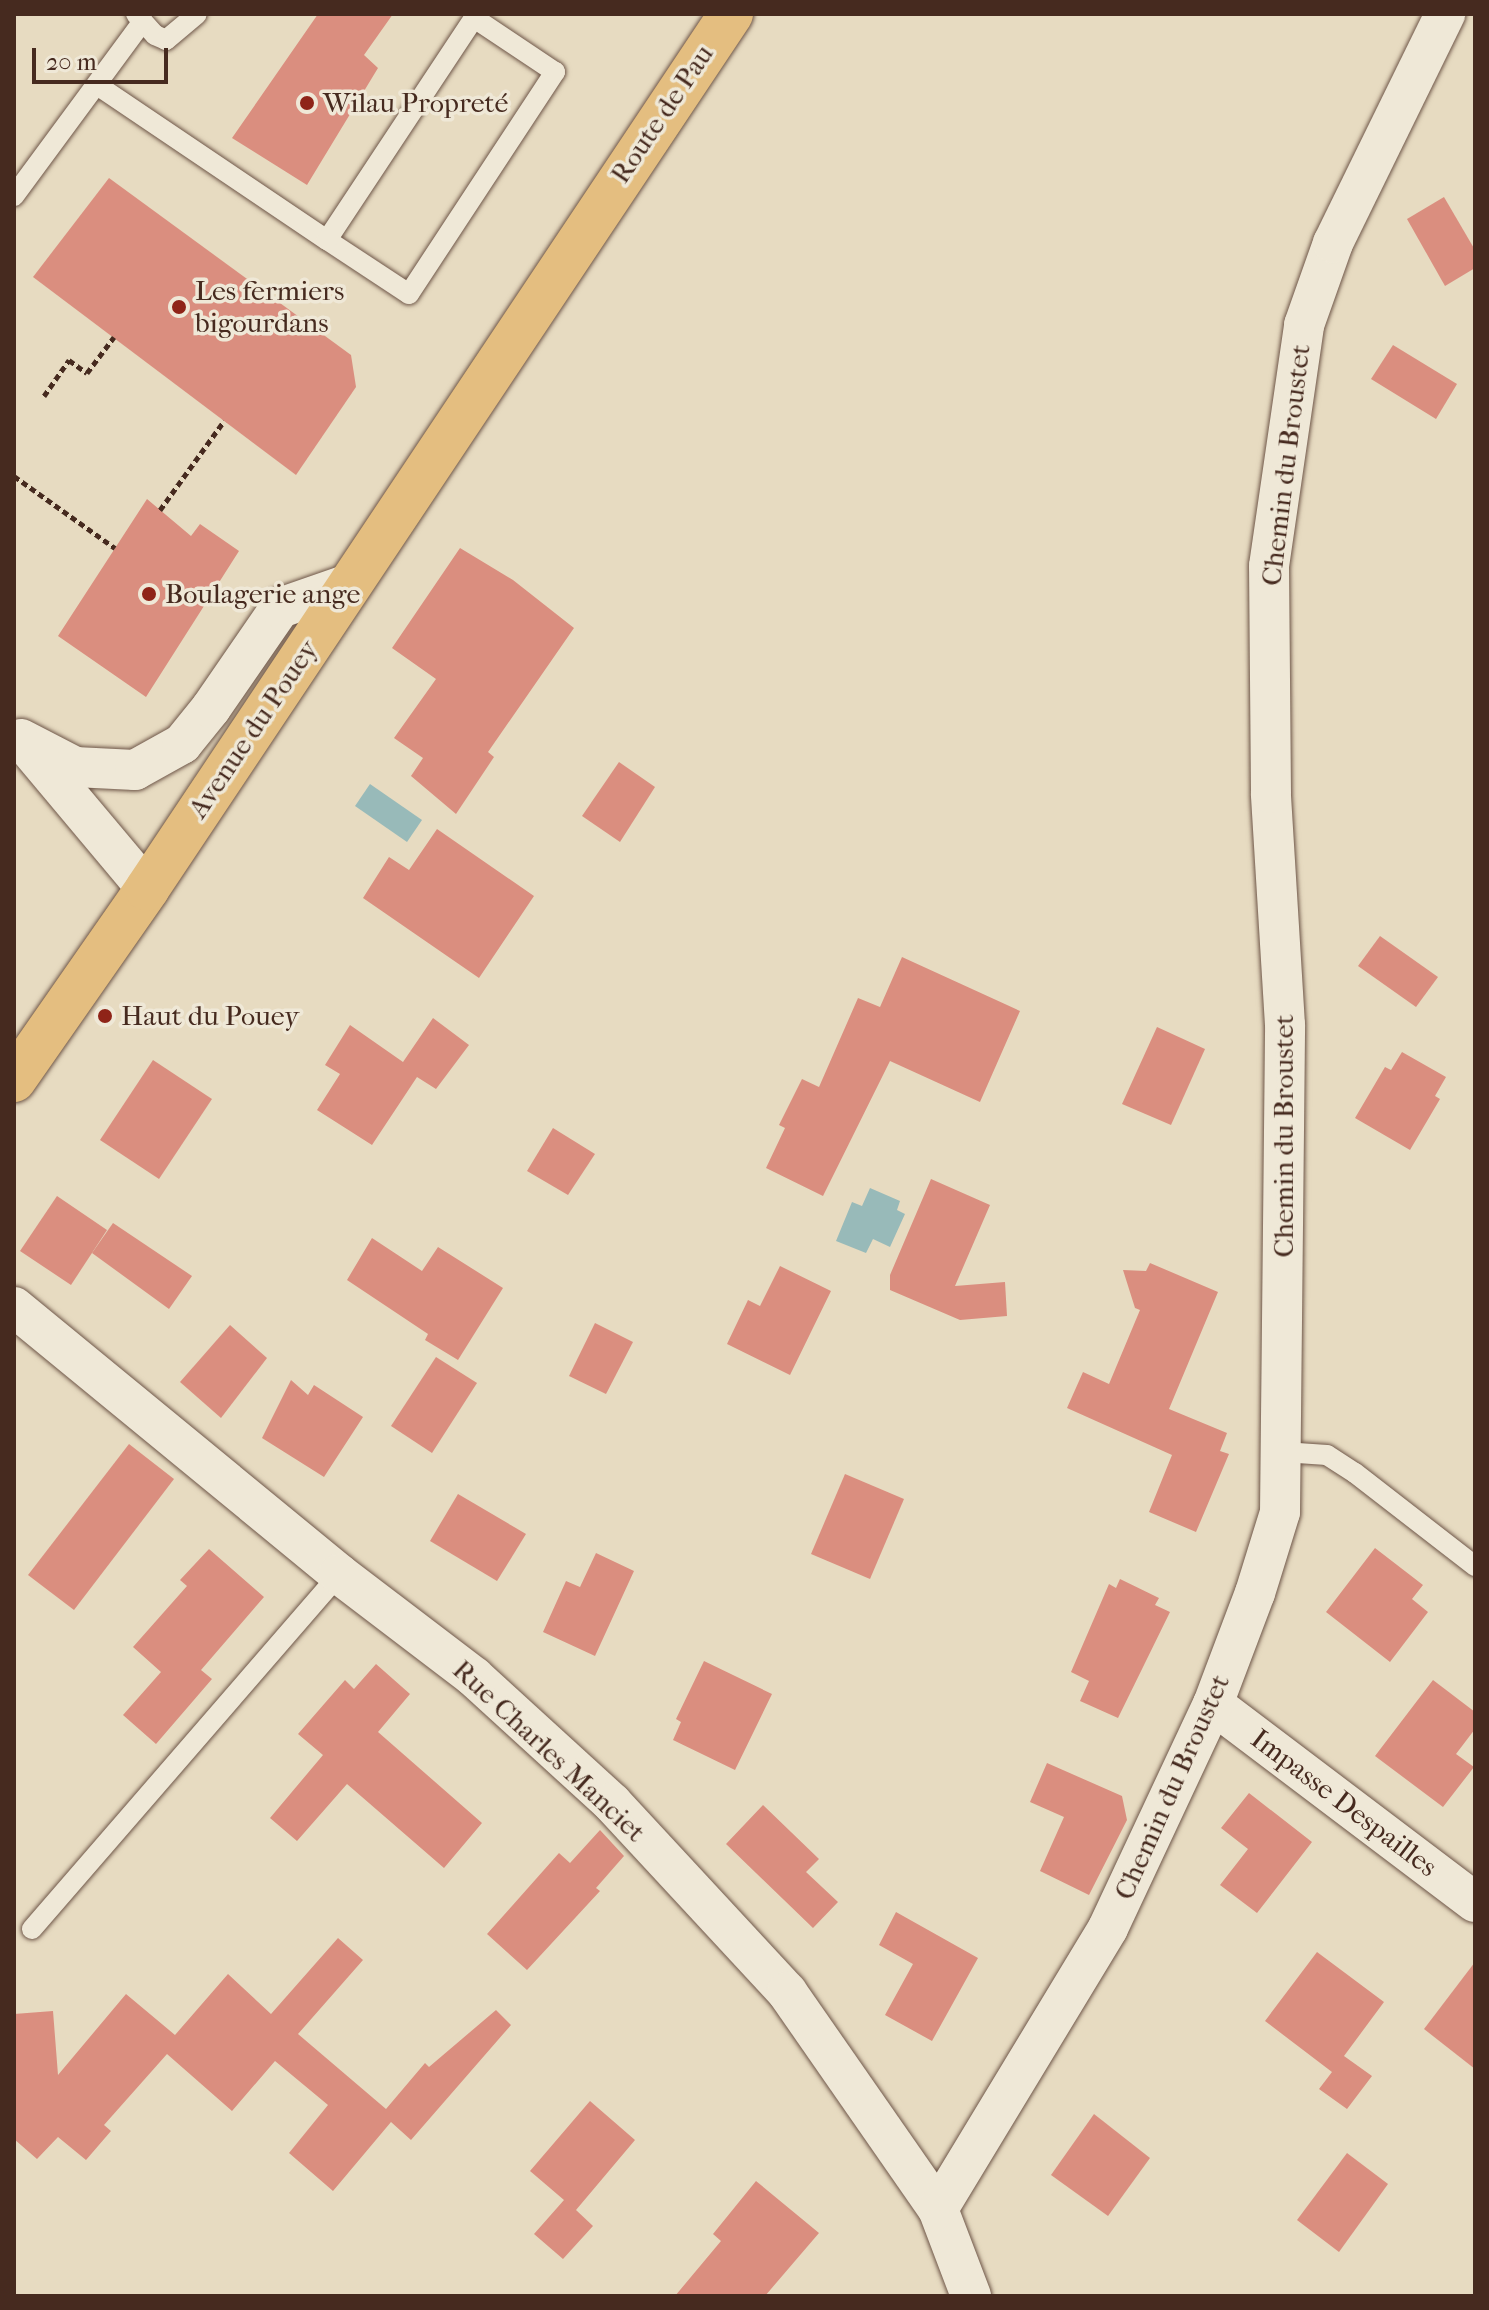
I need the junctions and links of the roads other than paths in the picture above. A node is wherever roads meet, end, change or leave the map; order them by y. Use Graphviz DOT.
graph roads {
  1 [pos="197,14"];
  2 [pos="731,14"];
  3 [pos="1445,14"];
  4 [pos="139,18"];
  5 [pos="97,85"];
  6 [pos="14,196"];
  7 [pos="594,215"];
  8 [pos="327,240"];
  9 [pos="349,584"];
  10 [pos="17,735"];
  11 [pos="147,889"];
  12 [pos="14,1080"];
  13 [pos="14,1307"];
  14 [pos="1283,1452"];
  15 [pos="1475,1566"];
  16 [pos="339,1574"];
  17 [pos="1213,1704"];
  18 [pos="1475,1902"];
  19 [pos="32,1929"];
  20 [pos="938,2209"];
  21 [pos="971,2296"];
  1 -- 4 [label="lane"];
  2 -- 7 [label="main road, Route de Pau"];
  3 -- 14 [label="street, Chemin du Broustet"];
  4 -- 5 [label="lane"];
  5 -- 6 [label="lane"];
  5 -- 8 [label="lane"];
  7 -- 9 [label="main road, Avenue du Pouey"];
  8 -- 8 [label="lane"];
  9 -- 10 [label="street"];
  9 -- 11 [label="main road, Avenue du Pouey"];
  10 -- 11 [label="street"];
  11 -- 12 [label="main road, Avenue du Pouey"];
  13 -- 16 [label="street, Rue Charles Manciet"];
  14 -- 15 [label="lane"];
  14 -- 17 [label="street, Chemin du Broustet"];
  16 -- 19 [label="lane"];
  16 -- 20 [label="street, Rue Charles Manciet"];
  17 -- 18 [label="street, Impasse Despailles"];
  17 -- 20 [label="street, Chemin du Broustet"];
  20 -- 21 [label="street, Rue Charles Manciet"];
}
